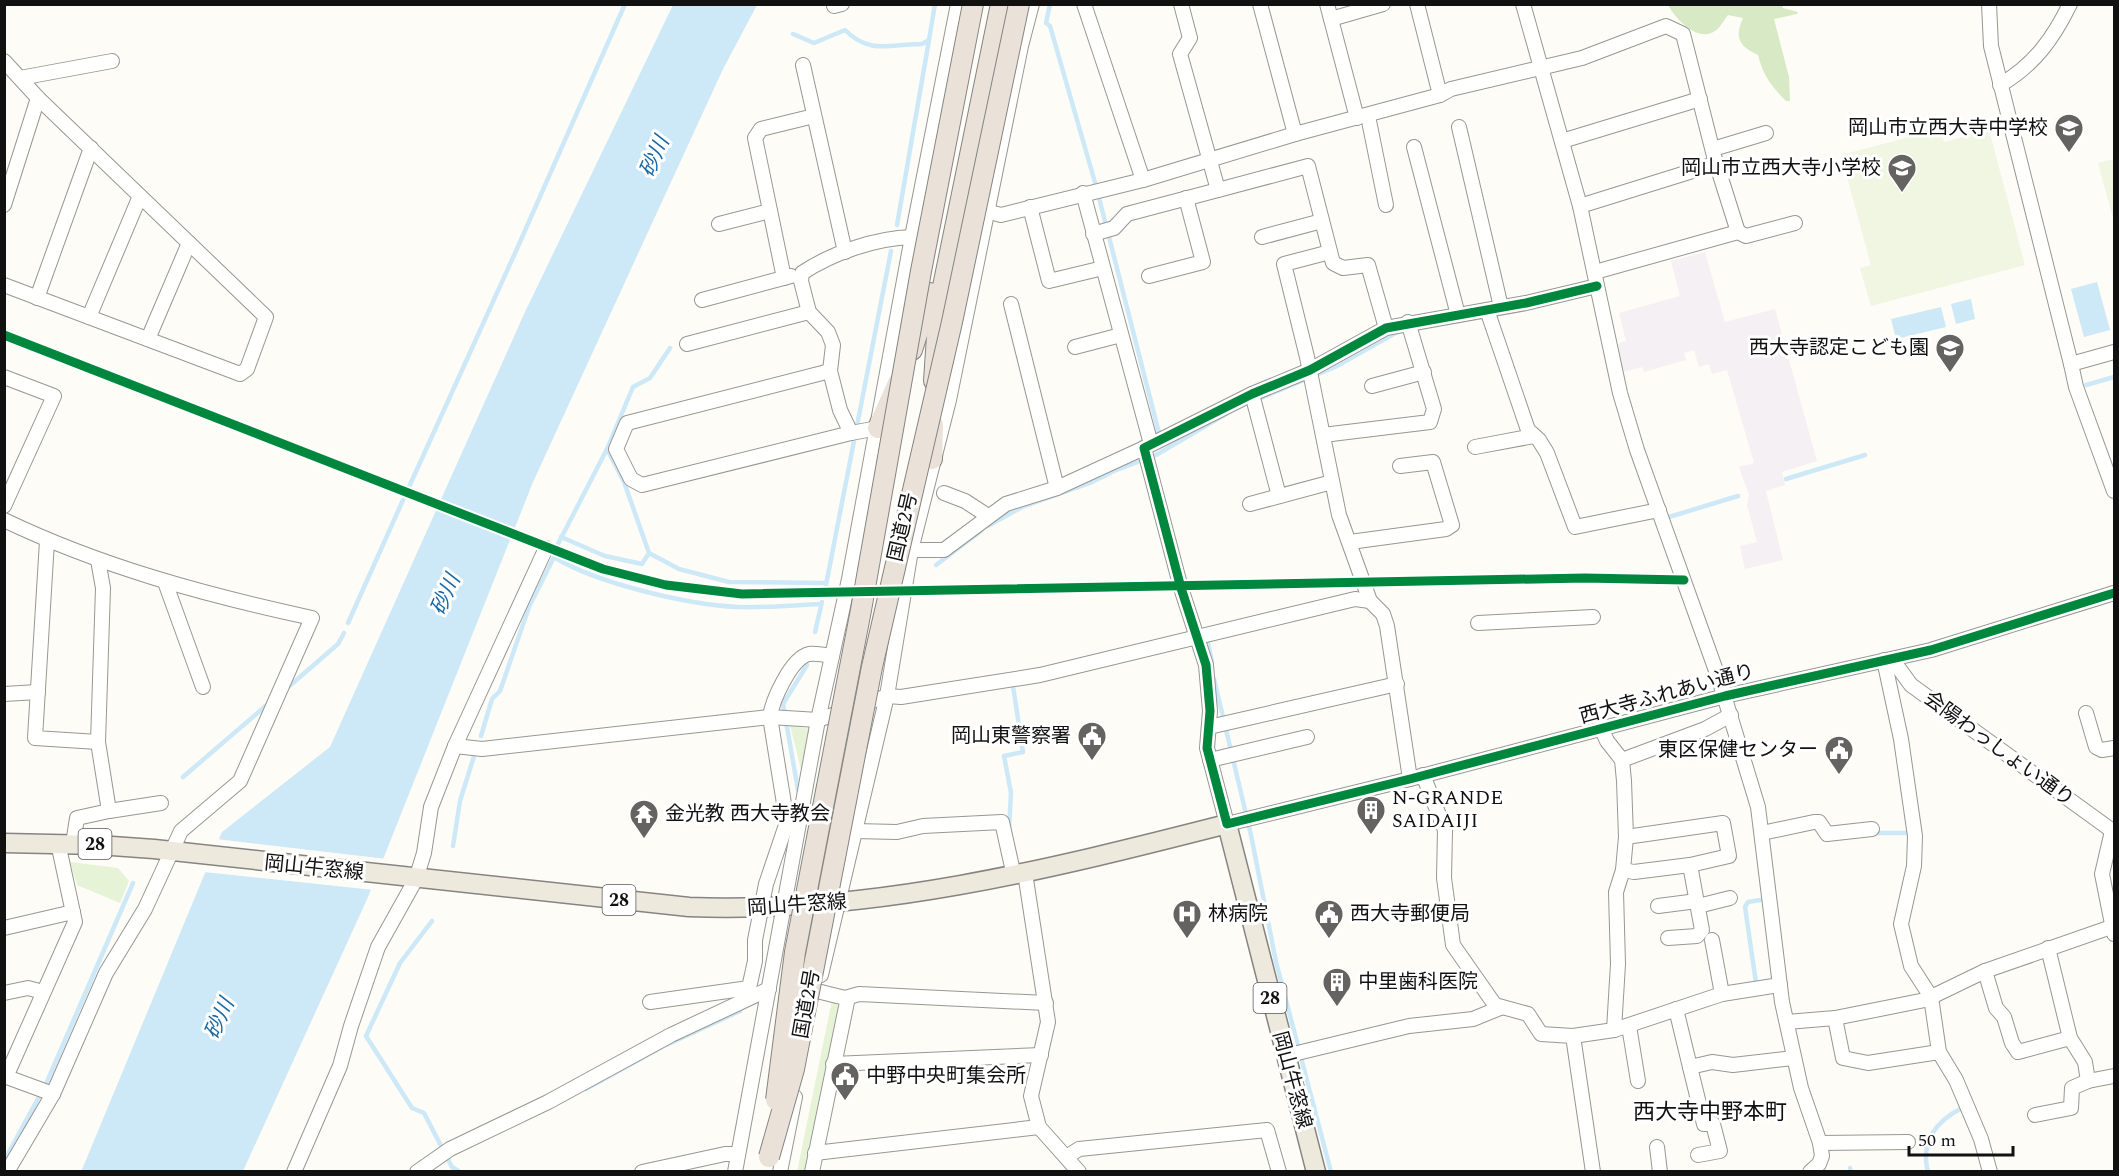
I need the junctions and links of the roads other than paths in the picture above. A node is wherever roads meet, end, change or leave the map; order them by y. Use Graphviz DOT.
graph roads {
  1 [pos="958,4"];
  2 [pos="973,4"];
  3 [pos="988,4"];
  4 [pos="1001,4"];
  5 [pos="1019,4"];
  6 [pos="1032,4"];
  7 [pos="1084,4"];
  8 [pos="1181,4"];
  9 [pos="1260,4"];
  10 [pos="1327,4"];
  11 [pos="1383,4"];
  12 [pos="1417,4"];
  13 [pos="1523,4"];
  14 [pos="1989,4"];
  15 [pos="2070,4"];
  16 [pos="1331,19"];
  17 [pos="4,61"];
  18 [pos="112,61"];
  19 [pos="803,65"];
  20 [pos="1540,69"];
  21 [pos="20,78"];
  22 [pos="2000,84"];
  23 [pos="976,93"];
  24 [pos="1440,95"];
  25 [pos="38,98"];
  26 [pos="1700,99"];
  27 [pos="814,116"];
  28 [pos="1362,117"];
  29 [pos="1459,127"];
  30 [pos="1766,133"];
  31 [pos="1294,134"];
  32 [pos="1562,141"];
  33 [pos="1414,147"];
  34 [pos="91,148"];
  35 [pos="1713,149"];
  36 [pos="1210,159"];
  37 [pos="1718,163"];
  38 [pos="1143,180"];
  39 [pos="1092,190"];
  40 [pos="1218,190"];
  41 [pos="140,196"];
  42 [pos="1186,198"];
  43 [pos="4,205"];
  44 [pos="1386,205"];
  45 [pos="1580,206"];
  46 [pos="1030,207"];
  47 [pos="770,211"];
  48 [pos="986,211"];
  49 [pos="1322,221"];
  50 [pos="1795,223"];
  51 [pos="719,224"];
  52 [pos="1738,232"];
  53 [pos="1093,234"];
  54 [pos="912,237"];
  55 [pos="1262,237"];
  56 [pos="189,243"];
  57 [pos="845,252"];
  58 [pos="1330,252"];
  59 [pos="1102,268"];
  60 [pos="802,273"];
  61 [pos="1149,276"];
  62 [pos="784,278"];
  63 [pos="1596,279"];
  64 [pos="4,285"];
  65 [pos="37,298"];
  66 [pos="702,300"];
  67 [pos="1011,304"];
  68 [pos="1501,307"];
  69 [pos="1487,310"];
  70 [pos="809,312"];
  71 [pos="1458,315"];
  72 [pos="89,317"];
  73 [pos="1410,326"];
  74 [pos="1386,328"];
  75 [pos="1121,335"];
  76 [pos="148,339"];
  77 [pos="687,344"];
  78 [pos="1075,347"];
  79 [pos="2115,352"];
  80 [pos="2071,364"];
  81 [pos="830,371"];
  82 [pos="1424,372"];
  83 [pos="1311,375"];
  84 [pos="4,377"];
  85 [pos="1372,386"];
  86 [pos="1253,399"];
  87 [pos="878,428"];
  88 [pos="853,433"];
  89 [pos="1323,435"];
  90 [pos="1534,436"];
  91 [pos="1475,447"];
  92 [pos="1152,448"];
  93 [pos="932,459"];
  94 [pos="1400,466"];
  95 [pos="1332,482"];
  96 [pos="1057,488"];
  97 [pos="2115,492"];
  98 [pos="944,493"];
  99 [pos="1279,496"];
  100 [pos="1250,504"];
  101 [pos="4,506"];
  102 [pos="1659,510"];
  103 [pos="988,516"];
  104 [pos="4,520"];
  105 [pos="48,541"];
  106 [pos="1350,542"];
  107 [pos="546,548"];
  108 [pos="911,550"];
  109 [pos="98,560"];
  110 [pos="165,582"];
  111 [pos="2115,592"];
  112 [pos="1370,601"];
  113 [pos="1593,617"];
  114 [pos="1478,623"];
  115 [pos="1198,636"];
  116 [pos="832,656"];
  117 [pos="1888,659"];
  118 [pos="1397,684"];
  119 [pos="202,687"];
  120 [pos="38,692"];
  121 [pos="5,695"];
  122 [pos="887,696"];
  123 [pos="1725,696"];
  124 [pos="2086,713"];
  125 [pos="1731,715"];
  126 [pos="780,717"];
  127 [pos="818,720"];
  128 [pos="1218,724"];
  129 [pos="1602,730"];
  130 [pos="1307,737"];
  131 [pos="98,741"];
  132 [pos="455,746"];
  133 [pos="2115,748"];
  134 [pos="1210,760"];
  135 [pos="1622,760"];
  136 [pos="1424,775"];
  137 [pos="1410,779"];
  138 [pos="161,803"];
  139 [pos="109,811"];
  140 [pos="1240,821"];
  141 [pos="1872,829"];
  142 [pos="855,831"];
  143 [pos="2113,831"];
  144 [pos="1762,833"];
  145 [pos="1626,837"];
  146 [pos="4,843"];
  147 [pos="66,843"];
  148 [pos="179,852"];
  149 [pos="1690,865"];
  150 [pos="1623,870"];
  151 [pos="1020,874"];
  152 [pos="407,878"];
  153 [pos="1730,898"];
  154 [pos="840,902"];
  155 [pos="1698,903"];
  156 [pos="1658,906"];
  157 [pos="784,908"];
  158 [pos="762,909"];
  159 [pos="73,912"];
  160 [pos="4,928"];
  161 [pos="2114,930"];
  162 [pos="1668,939"];
  163 [pos="1712,940"];
  164 [pos="2048,948"];
  165 [pos="1985,971"];
  166 [pos="1780,985"];
  167 [pos="769,989"];
  168 [pos="817,991"];
  169 [pos="4,993"];
  170 [pos="44,993"];
  171 [pos="1722,994"];
  172 [pos="1931,997"];
  173 [pos="845,998"];
  174 [pos="650,1002"];
  175 [pos="1046,1003"];
  176 [pos="1500,1008"];
  177 [pos="1676,1009"];
  178 [pos="1835,1018"];
  179 [pos="1787,1022"];
  180 [pos="1629,1026"];
  181 [pos="1614,1030"];
  182 [pos="1573,1036"];
  183 [pos="2070,1038"];
  184 [pos="1939,1052"];
  185 [pos="1295,1054"];
  186 [pos="1041,1055"];
  187 [pos="1793,1058"];
  188 [pos="833,1064"];
  189 [pos="1690,1067"];
  190 [pos="2115,1076"];
  191 [pos="5,1077"];
  192 [pos="1638,1081"];
  193 [pos="2088,1082"];
  194 [pos="46,1092"];
  195 [pos="2035,1115"];
  196 [pos="1039,1127"];
  197 [pos="1908,1142"];
  198 [pos="1820,1143"];
  199 [pos="1657,1147"];
  200 [pos="815,1153"];
  201 [pos="738,1154"];
  202 [pos="1698,1155"];
  203 [pos="1068,1156"];
  204 [pos="441,1160"];
  205 [pos="772,1167"];
  206 [pos="7,1172"];
  207 [pos="294,1172"];
  208 [pos="417,1172"];
  209 [pos="642,1172"];
  210 [pos="735,1172"];
  211 [pos="812,1172"];
  212 [pos="1079,1172"];
  213 [pos="1279,1172"];
  214 [pos="1316,1172"];
  215 [pos="1593,1172"];
  216 [pos="1660,1172"];
  217 [pos="1810,1172"];
  218 [pos="1990,1172"];
  1 -- 54 [label="street"];
  2 -- 205 [label="highway, 国道2号, bridge"];
  3 -- 23 [label="highway"];
  4 -- 23 [label="highway"];
  5 -- 205 [label="highway, 国道2号, bridge"];
  6 -- 48 [label="street"];
  7 -- 38 [label="street"];
  8 -- 36 [label="street"];
  9 -- 31 [label="street"];
  10 -- 16 [label="street"];
  11 -- 16 [label="street"];
  12 -- 24 [label="street"];
  13 -- 20 [label="street"];
  14 -- 22 [label="street"];
  15 -- 22 [label="street"];
  16 -- 28 [label="street"];
  17 -- 21 [label="street"];
  18 -- 21 [label="street"];
  19 -- 27 [label="street"];
  20 -- 24 [label="street"];
  20 -- 26 [label="street"];
  20 -- 32 [label="street"];
  21 -- 25 [label="street"];
  22 -- 80 [label="street"];
  23 -- 87 [label="highway"];
  23 -- 93 [label="highway"];
  24 -- 28 [label="street"];
  25 -- 34 [label="street"];
  25 -- 43 [label="street"];
  26 -- 32 [label="street"];
  26 -- 35 [label="street"];
  27 -- 47 [label="street"];
  27 -- 57 [label="street"];
  28 -- 31 [label="street"];
  28 -- 44 [label="street"];
  29 -- 68 [label="street"];
  30 -- 35 [label="street"];
  31 -- 36 [label="street"];
  32 -- 45 [label="street"];
  33 -- 71 [label="street"];
  34 -- 41 [label="street"];
  34 -- 65 [label="street"];
  35 -- 37 [label="street"];
  36 -- 38 [label="street"];
  36 -- 40 [label="street"];
  37 -- 45 [label="street"];
  37 -- 52 [label="street"];
  38 -- 39 [label="street"];
  39 -- 46 [label="street"];
  39 -- 53 [label="street"];
  40 -- 42 [label="street"];
  40 -- 49 [label="street"];
  41 -- 56 [label="street"];
  41 -- 72 [label="street"];
  42 -- 53 [label="street"];
  42 -- 61 [label="street"];
  45 -- 63 [label="street"];
  46 -- 48 [label="street"];
  46 -- 59 [label="street"];
  47 -- 51 [label="street"];
  47 -- 62 [label="street"];
  48 -- 93 [label="street"];
  49 -- 55 [label="street"];
  49 -- 58 [label="street"];
  50 -- 52 [label="street"];
  52 -- 63 [label="street"];
  53 -- 59 [label="street"];
  54 -- 57 [label="street"];
  54 -- 87 [label="street"];
  56 -- 76 [label="street"];
  56 -- 76 [label="street"];
  57 -- 60 [label="street"];
  58 -- 74 [label="street"];
  58 -- 83 [label="street"];
  59 -- 75 [label="street"];
  60 -- 62 [label="street"];
  60 -- 70 [label="street"];
  62 -- 66 [label="street"];
  63 -- 68 [label="street"];
  63 -- 102 [label="street"];
  64 -- 65 [label="street"];
  65 -- 72 [label="street"];
  67 -- 96 [label="street"];
  68 -- 69 [label="street"];
  69 -- 71 [label="street"];
  69 -- 90 [label="street"];
  70 -- 77 [label="street"];
  70 -- 81 [label="street"];
  71 -- 73 [label="street"];
  72 -- 76 [label="street"];
  73 -- 74 [label="street"];
  73 -- 82 [label="street"];
  74 -- 83 [label="street"];
  75 -- 78 [label="street"];
  75 -- 92 [label="street"];
  79 -- 80 [label="street"];
  80 -- 97 [label="street"];
  81 -- 88 [label="street"];
  81 -- 88 [label="street"];
  82 -- 85 [label="street"];
  82 -- 89 [label="street"];
  83 -- 86 [label="street"];
  83 -- 89 [label="street"];
  84 -- 101 [label="street"];
  86 -- 92 [label="street"];
  86 -- 99 [label="street"];
  87 -- 88 [label="street"];
  87 -- 116 [label="street"];
  89 -- 95 [label="street"];
  90 -- 91 [label="street"];
  90 -- 102 [label="street"];
  92 -- 96 [label="street"];
  92 -- 115 [label="street"];
  93 -- 108 [label="street"];
  94 -- 106 [label="street"];
  95 -- 99 [label="street"];
  95 -- 106 [label="street"];
  96 -- 103 [label="street"];
  98 -- 103 [label="street"];
  99 -- 100 [label="street"];
  102 -- 123 [label="street"];
  103 -- 108 [label="street"];
  104 -- 105 [label="street"];
  105 -- 109 [label="street"];
  105 -- 120 [label="street"];
  106 -- 112 [label="street"];
  107 -- 132 [label="street"];
  108 -- 122 [label="street"];
  109 -- 110 [label="street"];
  109 -- 131 [label="street"];
  110 -- 119 [label="street"];
  110 -- 148 [label="street"];
  111 -- 117 [label="street, 西大寺ふれあい通り"];
  112 -- 115 [label="street"];
  112 -- 118 [label="street"];
  113 -- 114 [label="street"];
  115 -- 122 [label="street"];
  115 -- 128 [label="street"];
  116 -- 126 [label="street"];
  116 -- 127 [label="street"];
  117 -- 123 [label="street, 西大寺ふれあい通り"];
  117 -- 143 [label="street, 会陽わっしょい通り"];
  117 -- 172 [label="street"];
  118 -- 128 [label="street"];
  118 -- 137 [label="street"];
  120 -- 121 [label="street"];
  120 -- 131 [label="street"];
  122 -- 127 [label="street"];
  122 -- 142 [label="street"];
  123 -- 125 [label="street"];
  123 -- 129 [label="street, 西大寺ふれあい通り"];
  124 -- 133 [label="street"];
  125 -- 135 [label="street"];
  125 -- 144 [label="street"];
  126 -- 127 [label="street"];
  126 -- 132 [label="street"];
  126 -- 158 [label="street"];
  127 -- 157 [label="street"];
  128 -- 134 [label="street"];
  129 -- 135 [label="street"];
  129 -- 136 [label="street, 西大寺ふれあい通り"];
  130 -- 134 [label="street"];
  131 -- 139 [label="street"];
  132 -- 152 [label="street"];
  134 -- 140 [label="street"];
  135 -- 145 [label="street"];
  136 -- 137 [label="street, 西大寺ふれあい通り"];
  136 -- 176 [label="street"];
  137 -- 140 [label="street, 西大寺ふれあい通り"];
  138 -- 139 [label="street"];
  139 -- 147 [label="street"];
  140 -- 151 [label="main road, 岡山牛窓線 / 28"];
  140 -- 185 [label="main road, 岡山牛窓線 / 28"];
  141 -- 144 [label="street"];
  142 -- 151 [label="street"];
  142 -- 154 [label="street"];
  143 -- 161 [label="street"];
  144 -- 166 [label="street"];
  145 -- 149 [label="street"];
  145 -- 150 [label="street"];
  146 -- 147 [label="main road, 岡山牛窓線 / 28"];
  147 -- 148 [label="main road, 岡山牛窓線 / 28"];
  147 -- 159 [label="street"];
  148 -- 152 [label="main road, 岡山牛窓線 / 28"];
  148 -- 194 [label="street"];
  149 -- 150 [label="street"];
  149 -- 155 [label="street"];
  150 -- 181 [label="street"];
  151 -- 154 [label="main road, 岡山牛窓線 / 28"];
  151 -- 175 [label="street"];
  152 -- 158 [label="main road, 岡山牛窓線 / 28"];
  152 -- 207 [label="street"];
  153 -- 155 [label="street"];
  154 -- 157 [label="main road, 岡山牛窓線 / 28"];
  154 -- 168 [label="street"];
  155 -- 156 [label="street"];
  155 -- 162 [label="street"];
  157 -- 158 [label="main road, 岡山牛窓線 / 28"];
  157 -- 167 [label="street"];
  158 -- 174 [label="street"];
  159 -- 160 [label="street"];
  159 -- 170 [label="street"];
  161 -- 164 [label="street"];
  163 -- 171 [label="street"];
  164 -- 165 [label="street"];
  164 -- 183 [label="street"];
  165 -- 172 [label="street"];
  165 -- 183 [label="street"];
  166 -- 171 [label="street"];
  166 -- 179 [label="street"];
  167 -- 201 [label="street"];
  167 -- 204 [label="street"];
  168 -- 173 [label="street"];
  168 -- 205 [label="street"];
  169 -- 170 [label="street"];
  170 -- 191 [label="street"];
  171 -- 177 [label="street"];
  172 -- 178 [label="street"];
  172 -- 184 [label="street"];
  173 -- 175 [label="street"];
  173 -- 188 [label="street"];
  175 -- 186 [label="street"];
  176 -- 182 [label="street"];
  176 -- 185 [label="street"];
  177 -- 180 [label="street"];
  177 -- 189 [label="street"];
  178 -- 179 [label="street"];
  178 -- 184 [label="street"];
  179 -- 187 [label="street"];
  180 -- 181 [label="street"];
  180 -- 192 [label="street"];
  181 -- 182 [label="street"];
  182 -- 215 [label="street"];
  183 -- 193 [label="street"];
  184 -- 218 [label="street"];
  185 -- 214 [label="main road, 岡山牛窓線 / 28"];
  186 -- 188 [label="street"];
  186 -- 196 [label="street"];
  187 -- 189 [label="street"];
  187 -- 198 [label="street"];
  188 -- 200 [label="street"];
  189 -- 202 [label="street"];
  190 -- 193 [label="street"];
  191 -- 194 [label="street"];
  193 -- 195 [label="street"];
  194 -- 206 [label="street"];
  196 -- 200 [label="street"];
  196 -- 203 [label="street"];
  197 -- 198 [label="street"];
  198 -- 217 [label="street"];
  199 -- 216 [label="street"];
  200 -- 211 [label="street"];
  201 -- 209 [label="street"];
  201 -- 210 [label="street"];
  203 -- 212 [label="street"];
  203 -- 213 [label="street"];
  204 -- 208 [label="street"];
}
